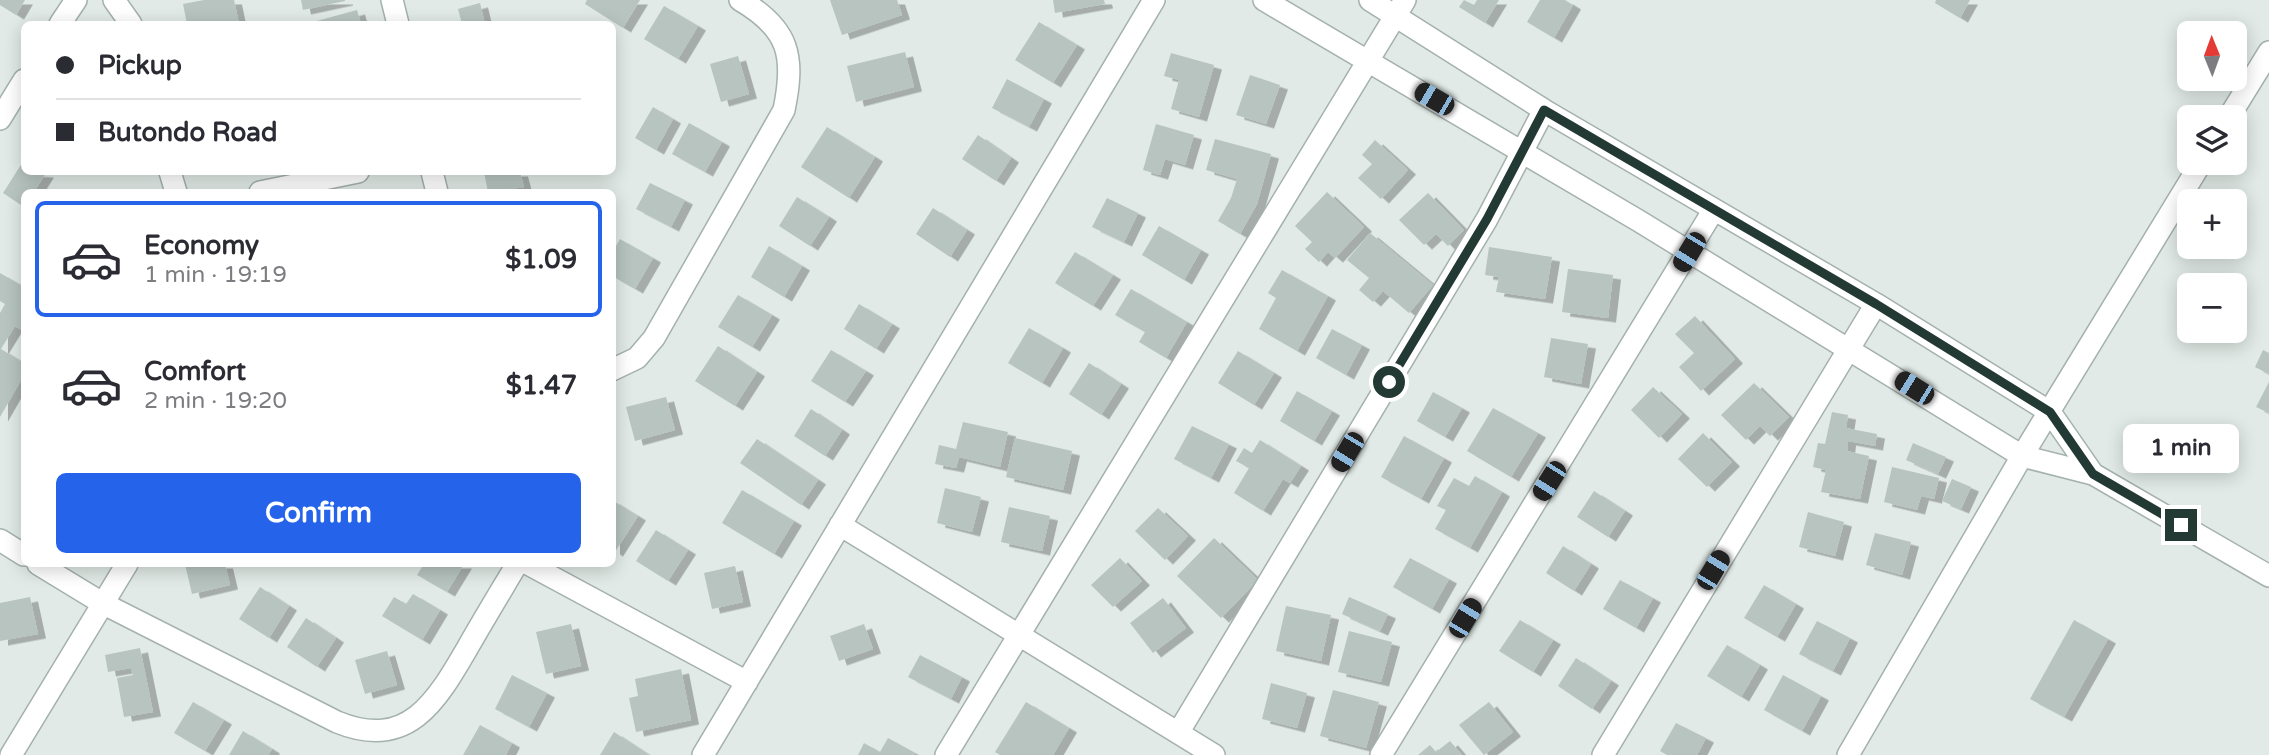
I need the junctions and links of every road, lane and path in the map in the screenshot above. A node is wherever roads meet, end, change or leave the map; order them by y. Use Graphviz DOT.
graph roads {
  1 [pos="76,0"];
  2 [pos="114,0"];
  3 [pos="393,0"];
  4 [pos="740,0"];
  5 [pos="1154,0"];
  6 [pos="1264,0"];
  7 [pos="1370,0"];
  8 [pos="1400,8"];
  9 [pos="62,21"];
  10 [pos="129,21"];
  11 [pos="397,21"];
  12 [pos="2269,52"];
  13 [pos="1368,60"];
  14 [pos="21,85"];
  15 [pos="2236,105"];
  16 [pos="1544,110"];
  17 [pos="0,119"];
  18 [pos="1523,152"];
  19 [pos="343,175"];
  20 [pos="2194,175"];
  21 [pos="275,189"];
  22 [pos="1713,211"];
  23 [pos="1689,252"];
  24 [pos="1876,304"];
  25 [pos="1849,347"];
  26 [pos="616,368"];
  27 [pos="2050,412"];
  28 [pos="2022,456"];
  29 [pos="2093,474"];
  30 [pos="840,525"];
  31 [pos="0,540"];
  32 [pos="21,553"];
  33 [pos="43,567"];
  34 [pos="125,567"];
  35 [pos="515,567"];
  36 [pos="534,567"];
  37 [pos="2269,576"];
  38 [pos="102,603"];
  39 [pos="1018,634"];
  40 [pos="747,682"];
  41 [pos="1178,733"];
  42 [pos="11,755"];
  43 [pos="703,755"];
  44 [pos="946,755"];
  45 [pos="1214,755"];
  46 [pos="1381,755"];
  47 [pos="1604,755"];
  48 [pos="1848,755"];
  1 -- 9 [label="street"];
  2 -- 10 [label="street"];
  3 -- 11 [label="street"];
  4 -- 26 [label="street"];
  5 -- 30 [label="street"];
  6 -- 13 [label="street"];
  7 -- 8 [label="street"];
  8 -- 13 [label="street"];
  8 -- 16 [label="street"];
  12 -- 15 [label="street"];
  13 -- 18 [label="street"];
  13 -- 39 [label="street"];
  14 -- 17 [label="street"];
  16 -- 18 [label="street"];
  16 -- 22 [label="street"];
  18 -- 23 [label="street"];
  18 -- 41 [label="street"];
  19 -- 21 [label="street"];
  20 -- 27 [label="street"];
  22 -- 23 [label="street"];
  22 -- 24 [label="street"];
  23 -- 25 [label="street"];
  23 -- 46 [label="street"];
  24 -- 25 [label="street"];
  24 -- 27 [label="street"];
  25 -- 28 [label="street"];
  25 -- 47 [label="street"];
  27 -- 28 [label="street"];
  27 -- 29 [label="street"];
  28 -- 29 [label="street"];
  28 -- 48 [label="street"];
  29 -- 37 [label="street"];
  30 -- 39 [label="street"];
  30 -- 40 [label="street"];
  31 -- 32 [label="street"];
  33 -- 38 [label="street"];
  34 -- 38 [label="street"];
  35 -- 38 [label="street"];
  36 -- 40 [label="street"];
  38 -- 42 [label="street"];
  39 -- 41 [label="street"];
  39 -- 44 [label="street"];
  40 -- 43 [label="street"];
  41 -- 45 [label="street"];
}
